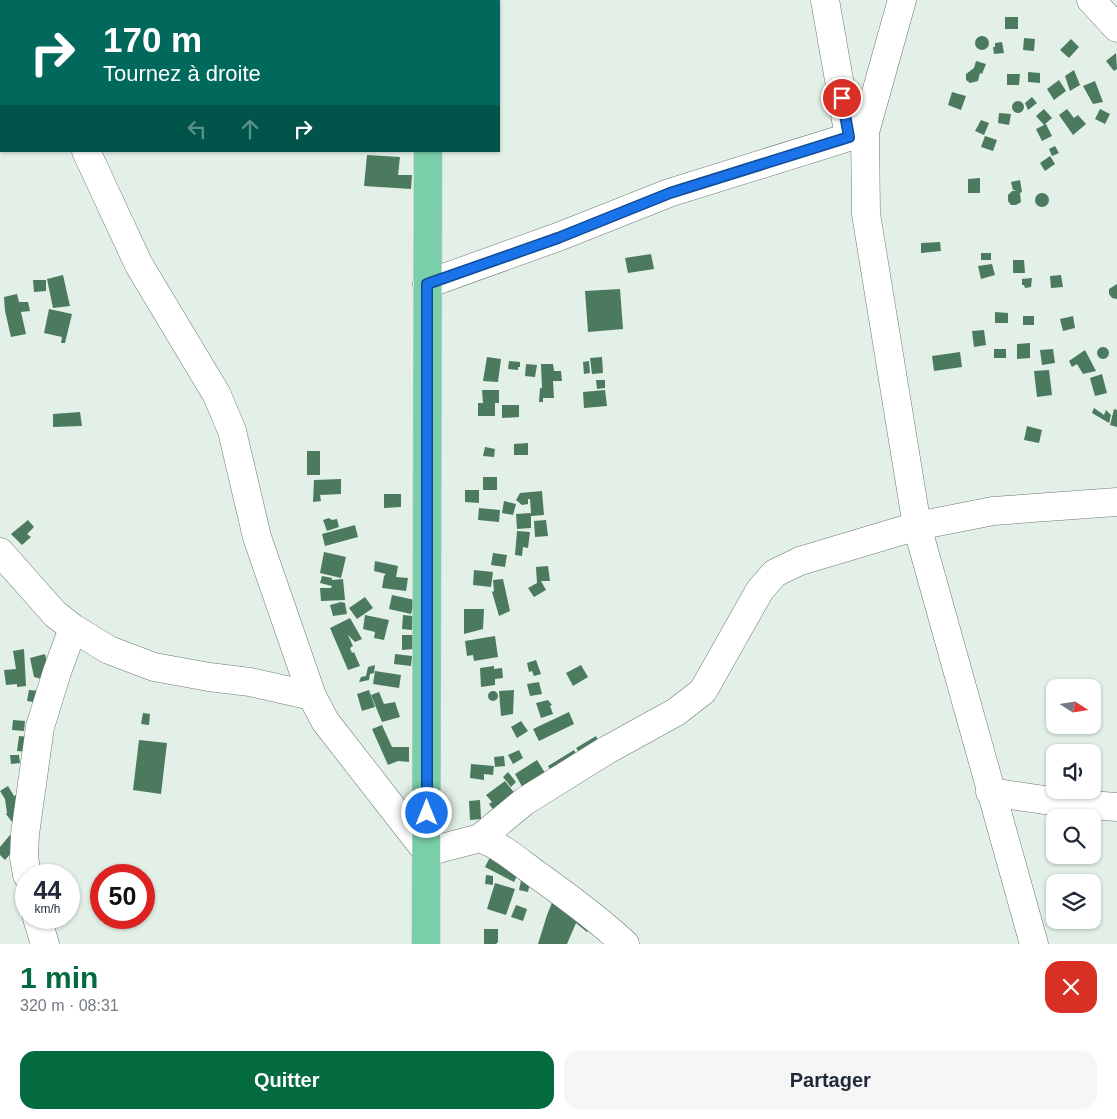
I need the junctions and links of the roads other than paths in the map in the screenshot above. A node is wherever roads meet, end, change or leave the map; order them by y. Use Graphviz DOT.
graph roads {
  1 [pos="824,0"];
  2 [pos="902,0"];
  3 [pos="857,134"];
  4 [pos="86,152"];
  5 [pos="428,152"];
  6 [pos="427,284"];
  7 [pos="1117,502"];
  8 [pos="917,526"];
  9 [pos="0,552"];
  10 [pos="73,628"];
  11 [pos="312,696"];
  12 [pos="990,792"];
  13 [pos="1117,807"];
  14 [pos="480,838"];
  15 [pos="427,852"];
  16 [pos="25,864"];
  17 [pos="41,929"];
  18 [pos="45,944"];
  19 [pos="426,944"];
  20 [pos="625,944"];
  21 [pos="1034,944"];
  1 -- 3 [label="street"];
  2 -- 3 [label="street"];
  3 -- 6 [label="street"];
  3 -- 8 [label="street"];
  4 -- 11 [label="street"];
  5 -- 6 [label="main road"];
  6 -- 15 [label="main road"];
  7 -- 8 [label="street"];
  8 -- 12 [label="street"];
  8 -- 14 [label="street"];
  9 -- 10 [label="street"];
  10 -- 11 [label="street"];
  10 -- 16 [label="street"];
  11 -- 15 [label="street"];
  12 -- 13 [label="street"];
  12 -- 21 [label="street"];
  14 -- 15 [label="street"];
  14 -- 20 [label="street"];
  15 -- 19 [label="main road"];
  17 -- 18 [label="street"];
}
